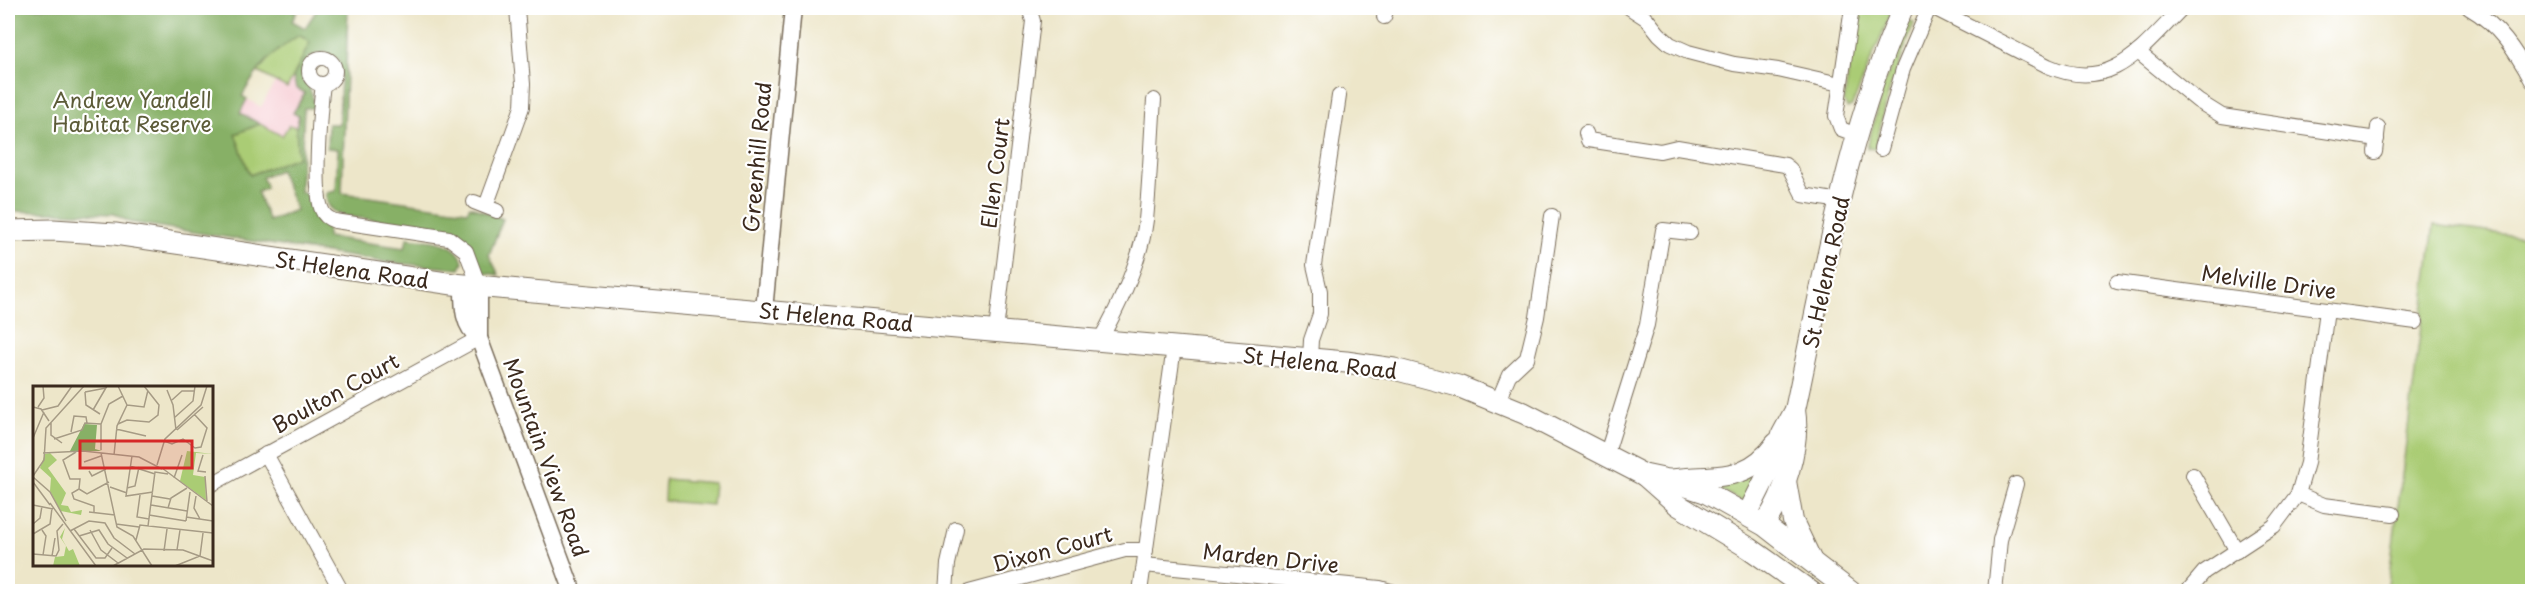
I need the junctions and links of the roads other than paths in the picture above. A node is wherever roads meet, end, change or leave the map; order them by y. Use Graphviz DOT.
graph roads {
  1 [pos="518,8"];
  2 [pos="793,8"];
  3 [pos="1041,8"];
  4 [pos="1630,8"];
  5 [pos="1852,8"];
  6 [pos="1903,8"];
  7 [pos="1929,8"];
  8 [pos="1934,8"];
  9 [pos="2182,8"];
  10 [pos="2469,8"];
  11 [pos="1031,14"];
  12 [pos="2138,52"];
  13 [pos="2532,81"];
  14 [pos="323,84"];
  15 [pos="1840,84"];
  16 [pos="1338,96"];
  17 [pos="1154,100"];
  18 [pos="1586,133"];
  19 [pos="1857,135"];
  20 [pos="2377,139"];
  21 [pos="1881,149"];
  22 [pos="1840,201"];
  23 [pos="486,206"];
  24 [pos="1552,216"];
  25 [pos="8,231"];
  26 [pos="1690,233"];
  27 [pos="471,279"];
  28 [pos="2117,282"];
  29 [pos="764,310"];
  30 [pos="2327,310"];
  31 [pos="2416,322"];
  32 [pos="996,331"];
  33 [pos="479,338"];
  34 [pos="1100,340"];
  35 [pos="1174,347"];
  36 [pos="1310,359"];
  37 [pos="1498,401"];
  38 [pos="1795,410"];
  39 [pos="1782,434"];
  40 [pos="266,454"];
  41 [pos="1606,456"];
  42 [pos="1644,476"];
  43 [pos="2193,476"];
  44 [pos="1786,479"];
  45 [pos="1668,480"];
  46 [pos="213,483"];
  47 [pos="2016,484"];
  48 [pos="2298,494"];
  49 [pos="2393,514"];
  50 [pos="1756,520"];
  51 [pos="956,529"];
  52 [pos="1741,543"];
  53 [pos="1146,550"];
  54 [pos="2237,551"];
  55 [pos="1811,559"];
  56 [pos="1144,564"];
  57 [pos="1340,588"];
  58 [pos="342,591"];
  59 [pos="573,591"];
  60 [pos="946,591"];
  61 [pos="969,591"];
  62 [pos="1140,591"];
  63 [pos="1394,591"];
  64 [pos="1811,591"];
  65 [pos="1851,591"];
  66 [pos="1995,591"];
  67 [pos="2187,591"];
  1 -- 23 [label="street"];
  2 -- 29 [label="street, Greenhill Road"];
  3 -- 11 [label="street, Ellen Court"];
  4 -- 15 [label="street"];
  5 -- 15 [label="street"];
  6 -- 19 [label="main road, St Helena Road"];
  7 -- 21 [label="street"];
  8 -- 12 [label="street"];
  9 -- 12 [label="street"];
  10 -- 13 [label="street"];
  11 -- 32 [label="street, Ellen Court"];
  12 -- 20 [label="street"];
  14 -- 27 [label="street"];
  15 -- 19 [label="street"];
  16 -- 36 [label="street"];
  17 -- 34 [label="street"];
  18 -- 22 [label="street"];
  19 -- 22 [label="main road, St Helena Road"];
  22 -- 38 [label="main road, St Helena Road"];
  24 -- 37 [label="street"];
  25 -- 27 [label="main road, St Helena Road"];
  26 -- 41 [label="street"];
  27 -- 29 [label="main road, St Helena Road"];
  27 -- 33 [label="street, Mountain View Road"];
  28 -- 30 [label="street, Melville Drive"];
  29 -- 32 [label="main road, St Helena Road"];
  30 -- 31 [label="street, Melville Drive"];
  30 -- 48 [label="street"];
  32 -- 34 [label="main road, St Helena Road"];
  33 -- 40 [label="street, Boulton Court"];
  33 -- 59 [label="street, Mountain View Road"];
  34 -- 35 [label="main road, St Helena Road"];
  35 -- 36 [label="main road, St Helena Road"];
  35 -- 53 [label="street"];
  36 -- 37 [label="main road, St Helena Road"];
  37 -- 41 [label="main road, St Helena Road"];
  38 -- 39 [label="main road, St Helena Road"];
  38 -- 44 [label="main road, St Helena Road"];
  39 -- 45 [label="main road"];
  39 -- 50 [label="main road, St Helena Road"];
  40 -- 46 [label="street, Boulton Court"];
  40 -- 58 [label="street"];
  41 -- 42 [label="main road, St Helena Road"];
  42 -- 45 [label="main road, St Helena Road"];
  42 -- 52 [label="main road, St Helena Road"];
  43 -- 54 [label="street"];
  44 -- 50 [label="main road, St Helena Road"];
  44 -- 55 [label="main road"];
  45 -- 50 [label="main road, St Helena Road"];
  47 -- 66 [label="street"];
  48 -- 49 [label="street"];
  48 -- 54 [label="street"];
  50 -- 52 [label="main road, St Helena Road"];
  50 -- 55 [label="main road"];
  51 -- 60 [label="street"];
  52 -- 64 [label="main road"];
  53 -- 56 [label="street"];
  53 -- 61 [label="street, Dixon Court"];
  54 -- 67 [label="street"];
  55 -- 65 [label="main road"];
  56 -- 57 [label="street, Marden Drive"];
  56 -- 62 [label="street"];
  57 -- 63 [label="street, Marden Drive"];
}
